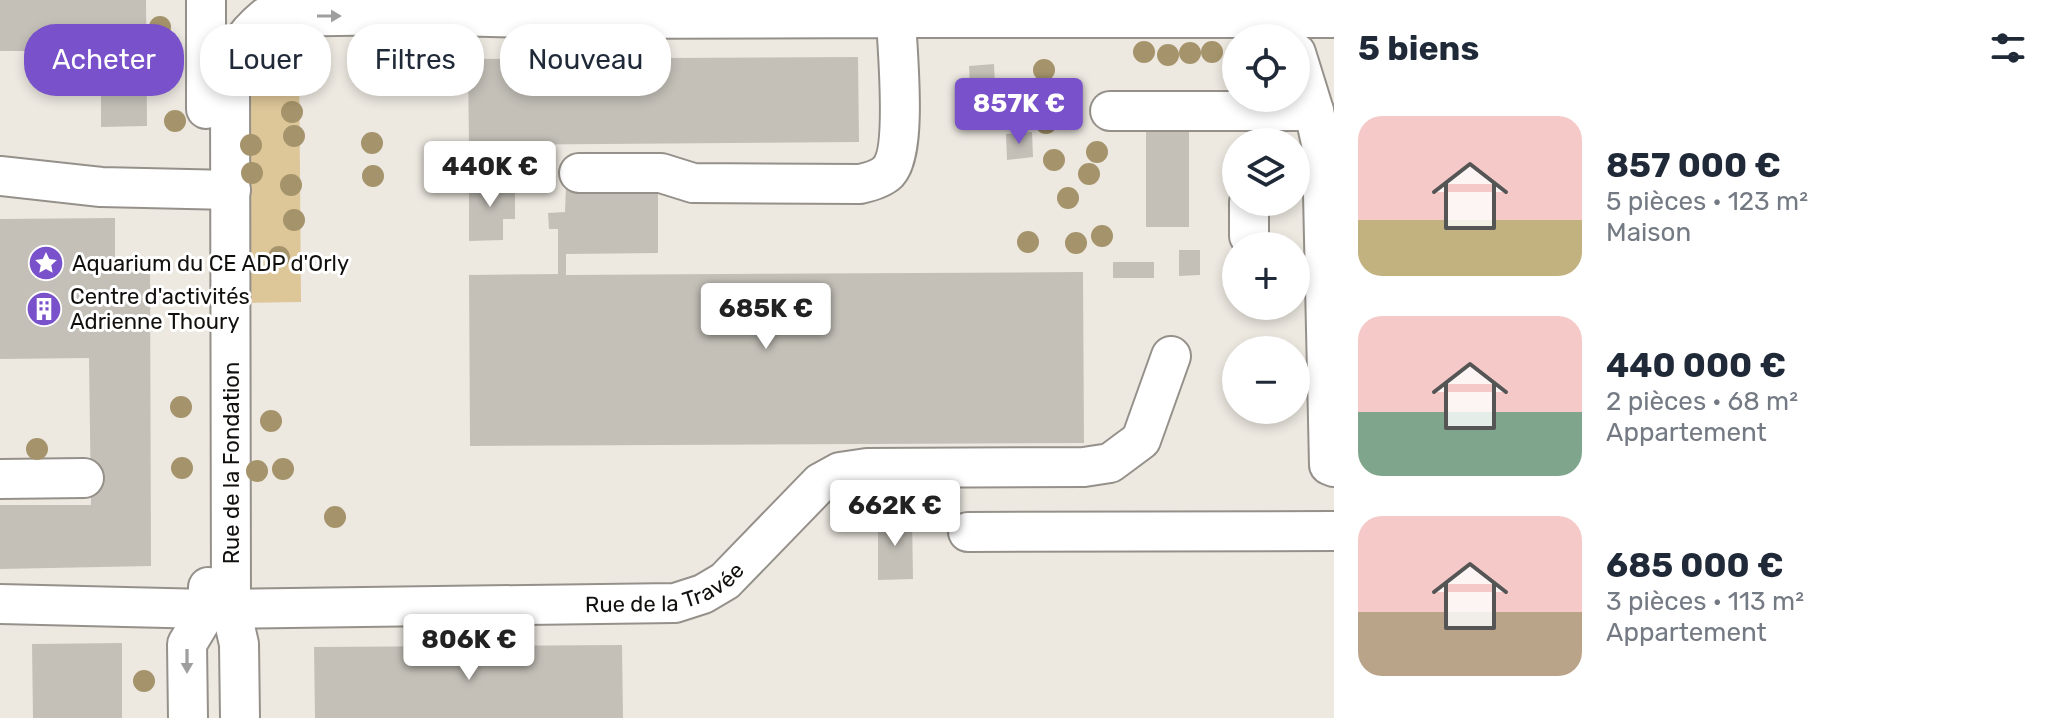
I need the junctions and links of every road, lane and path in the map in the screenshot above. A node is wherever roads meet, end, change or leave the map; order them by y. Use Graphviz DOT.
graph roads {
  1 [pos="206,0"];
  2 [pos="224,0"];
  3 [pos="896,9"];
  4 [pos="574,10"];
  5 [pos="266,17"];
  6 [pos="1334,18"];
  7 [pos="1310,28"];
  8 [pos="1222,31"];
  9 [pos="1310,98"];
  10 [pos="1110,111"];
  11 [pos="1314,111"];
  12 [pos="1250,126"];
  13 [pos="579,173"];
  14 [pos="0,176"];
  15 [pos="219,189"];
  16 [pos="1171,356"];
  17 [pos="1334,467"];
  18 [pos="84,478"];
  19 [pos="0,479"];
  20 [pos="1334,531"];
  21 [pos="968,532"];
  22 [pos="0,604"];
  23 [pos="219,609"];
  24 [pos="188,718"];
  25 [pos="240,718"];
  1 -- 15 [label="lane, Rue de la Fondation"];
  2 -- 5 [label="lane"];
  3 -- 4 [label="lane"];
  3 -- 8 [label="lane"];
  3 -- 13 [label="lane"];
  5 -- 4 [label="lane, one-way"];
  5 -- 15 [label="lane, Rue de la Fondation"];
  6 -- 7 [label="lane"];
  9 -- 11 [label="lane"];
  10 -- 12 [label="lane"];
  11 -- 12 [label="lane"];
  11 -- 17 [label="lane"];
  14 -- 15 [label="lane"];
  15 -- 23 [label="lane, Rue de la Fondation"];
  16 -- 23 [label="lane, Rue de la Travée"];
  18 -- 19 [label="lane"];
  20 -- 21 [label="lane"];
  22 -- 23 [label="lane, Rue de la Travée"];
  23 -- 24 [label="lane, one-way"];
  23 -- 25 [label="lane, Rue de la Fondation"];
}
